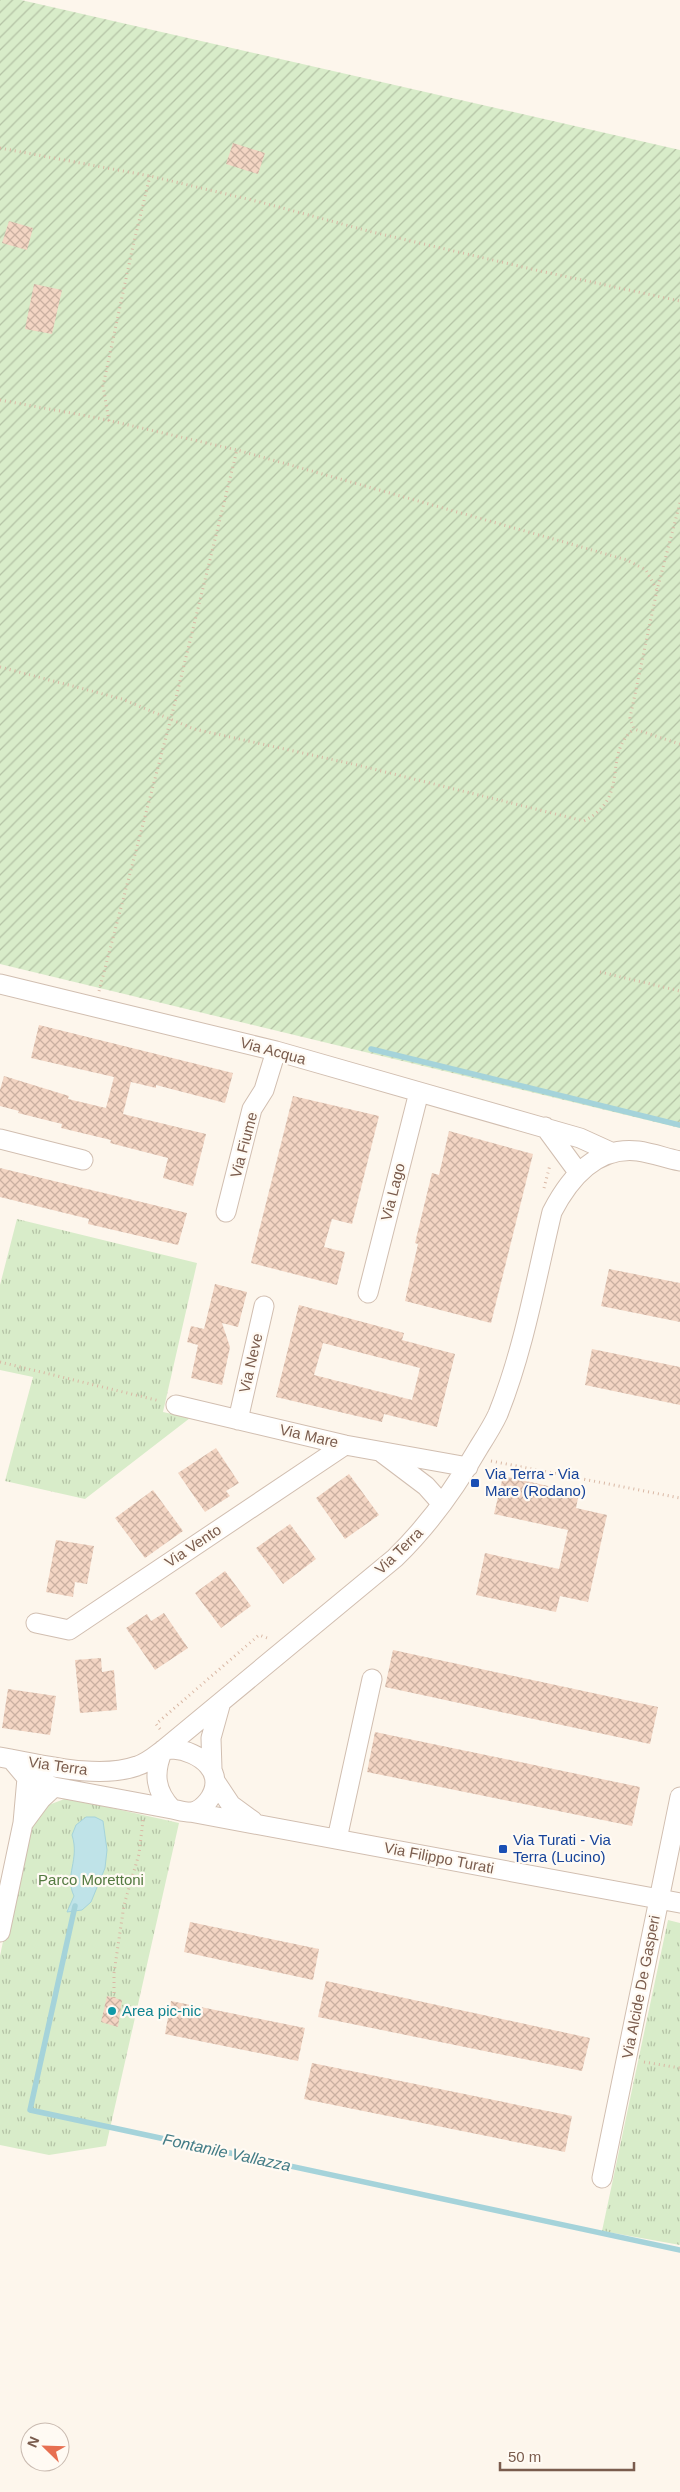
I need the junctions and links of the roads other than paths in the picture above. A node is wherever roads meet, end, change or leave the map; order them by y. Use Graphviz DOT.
graph roads {
  1 [pos="0,984"];
  2 [pos="276,1051"];
  3 [pos="419,1092"];
  4 [pos="545,1128"];
  5 [pos="0,1139"];
  6 [pos="613,1153"];
  7 [pos="83,1160"];
  8 [pos="680,1161"];
  9 [pos="578,1172"];
  10 [pos="226,1212"];
  11 [pos="368,1293"];
  12 [pos="264,1306"];
  13 [pos="176,1405"];
  14 [pos="238,1420"];
  15 [pos="345,1445"];
  16 [pos="380,1452"];
  17 [pos="472,1460"];
  18 [pos="442,1504"];
  19 [pos="36,1624"];
  20 [pos="372,1679"];
  21 [pos="222,1701"];
  22 [pos="163,1741"];
  23 [pos="6,1758"];
  24 [pos="214,1775"];
  25 [pos="27,1778"];
  26 [pos="54,1788"];
  27 [pos="680,1797"];
  28 [pos="181,1811"];
  29 [pos="23,1823"];
  30 [pos="256,1824"];
  31 [pos="337,1839"];
  32 [pos="658,1899"];
  33 [pos="680,1903"];
  34 [pos="0,1932"];
  35 [pos="602,2178"];
  1 -- 2 [label="street, Via Acqua"];
  2 -- 3 [label="street, Via Acqua"];
  2 -- 10 [label="street, Via Fiume"];
  3 -- 4 [label="street, Via Acqua"];
  3 -- 11 [label="street, Via Lago"];
  4 -- 6 [label="street, Via Acqua"];
  4 -- 9 [label="street"];
  5 -- 7 [label="street"];
  6 -- 8 [label="street"];
  6 -- 9 [label="street, Via Terra"];
  9 -- 17 [label="street, Via Terra"];
  12 -- 14 [label="street, Via Neve"];
  13 -- 14 [label="street, Via Mare"];
  14 -- 15 [label="street, Via Mare"];
  15 -- 16 [label="street, Via Mare"];
  15 -- 19 [label="street, Via Vento"];
  16 -- 17 [label="street, Via Mare"];
  16 -- 18 [label="street, Via Mare"];
  17 -- 18 [label="street, Via Terra"];
  18 -- 21 [label="street, Via Terra"];
  20 -- 31 [label="street"];
  21 -- 22 [label="street, Via Terra"];
  21 -- 24 [label="street"];
  22 -- 23 [label="street, Via Terra"];
  22 -- 24 [label="street"];
  22 -- 28 [label="street"];
  23 -- 25 [label="street, Via Terra"];
  24 -- 28 [label="street"];
  24 -- 30 [label="street, Via Filippo Turati"];
  25 -- 26 [label="street, Via Terra"];
  25 -- 29 [label="street"];
  26 -- 28 [label="street, Via Terra"];
  26 -- 29 [label="street"];
  27 -- 32 [label="street, Via Alcide De Gasperi"];
  28 -- 30 [label="street, Via Filippo Turati"];
  29 -- 34 [label="street"];
  30 -- 31 [label="street, Via Filippo Turati"];
  31 -- 32 [label="street, Via Filippo Turati"];
  32 -- 33 [label="street, Via Filippo Turati"];
  32 -- 35 [label="street, Via Alcide De Gasperi"];
}
